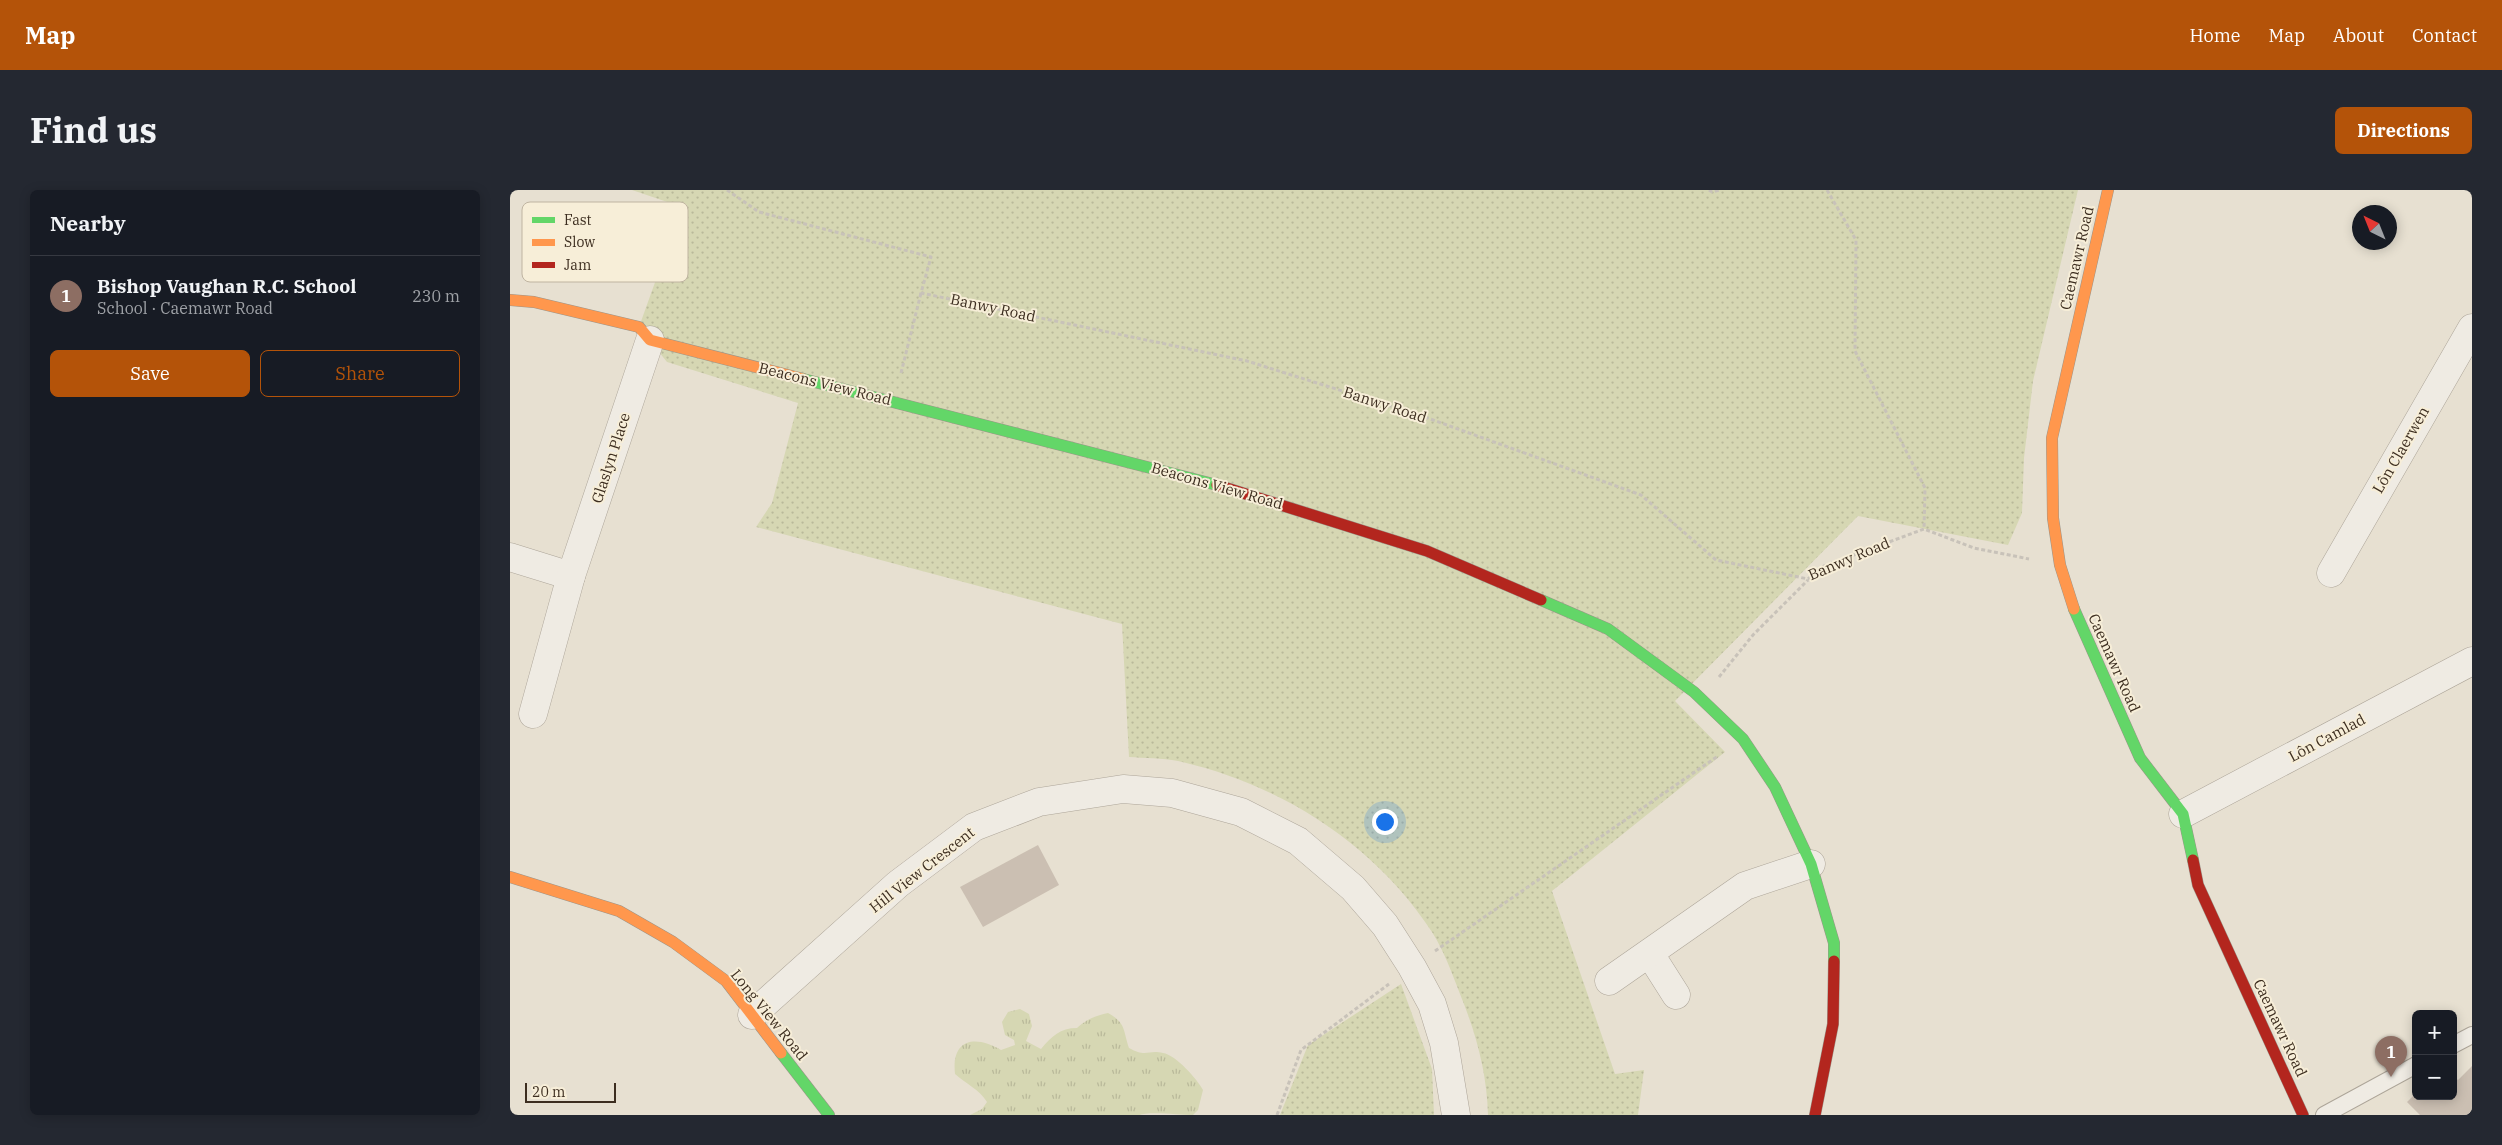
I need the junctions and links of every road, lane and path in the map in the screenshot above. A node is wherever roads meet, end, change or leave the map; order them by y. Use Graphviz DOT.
graph roads {
  1 [pos="727,190"];
  2 [pos="1709,190"];
  3 [pos="1720,190"];
  4 [pos="1827,190"];
  5 [pos="2108,190"];
  6 [pos="921,294"];
  7 [pos="510,300"];
  8 [pos="2472,328"];
  9 [pos="650,340"];
  10 [pos="899,382"];
  11 [pos="1924,529"];
  12 [pos="510,557"];
  13 [pos="2060,565"];
  14 [pos="2331,572"];
  15 [pos="571,576"];
  16 [pos="1808,580"];
  17 [pos="2472,662"];
  18 [pos="1701,698"];
  19 [pos="533,714"];
  20 [pos="1743,739"];
  21 [pos="2182,814"];
  22 [pos="1811,864"];
  23 [pos="510,877"];
  24 [pos="1650,954"];
  25 [pos="1412,967"];
  26 [pos="1609,981"];
  27 [pos="1676,995"];
  28 [pos="752,1015"];
  29 [pos="2472,1035"];
  30 [pos="2457,1043"];
  31 [pos="2412,1067"];
  32 [pos="830,1115"];
  33 [pos="1277,1115"];
  34 [pos="1456,1115"];
  35 [pos="1816,1115"];
  36 [pos="2303,1115"];
  37 [pos="2324,1115"];
  1 -- 6 [label="path"];
  2 -- 3 [label="path"];
  4 -- 11 [label="path"];
  5 -- 13 [label="street, Caemawr Road"];
  6 -- 10 [label="path"];
  6 -- 16 [label="path, Banwy Road"];
  7 -- 9 [label="street, Beacons View Road"];
  8 -- 14 [label="street, Lôn Claerwen"];
  9 -- 15 [label="street, Glaslyn Place"];
  9 -- 18 [label="street, Beacons View Road"];
  11 -- 13 [label="path"];
  11 -- 16 [label="path, Banwy Road"];
  12 -- 15 [label="street"];
  13 -- 21 [label="street, Caemawr Road"];
  15 -- 19 [label="street, Glaslyn Place"];
  16 -- 18 [label="path"];
  17 -- 21 [label="street, Lôn Camlad"];
  18 -- 20 [label="street, Beacons View Road"];
  20 -- 22 [label="street, Beacons View Road"];
  20 -- 25 [label="path"];
  21 -- 36 [label="street, Caemawr Road"];
  22 -- 24 [label="street"];
  22 -- 35 [label="street, Beacons View Road"];
  23 -- 28 [label="street, Long View Road"];
  24 -- 26 [label="street"];
  24 -- 27 [label="street"];
  25 -- 28 [label="street, Hill View Crescent"];
  25 -- 33 [label="path"];
  25 -- 34 [label="street, Hill View Crescent"];
  28 -- 32 [label="street, Long View Road"];
  29 -- 30 [label="lane"];
  31 -- 37 [label="lane"];
}
